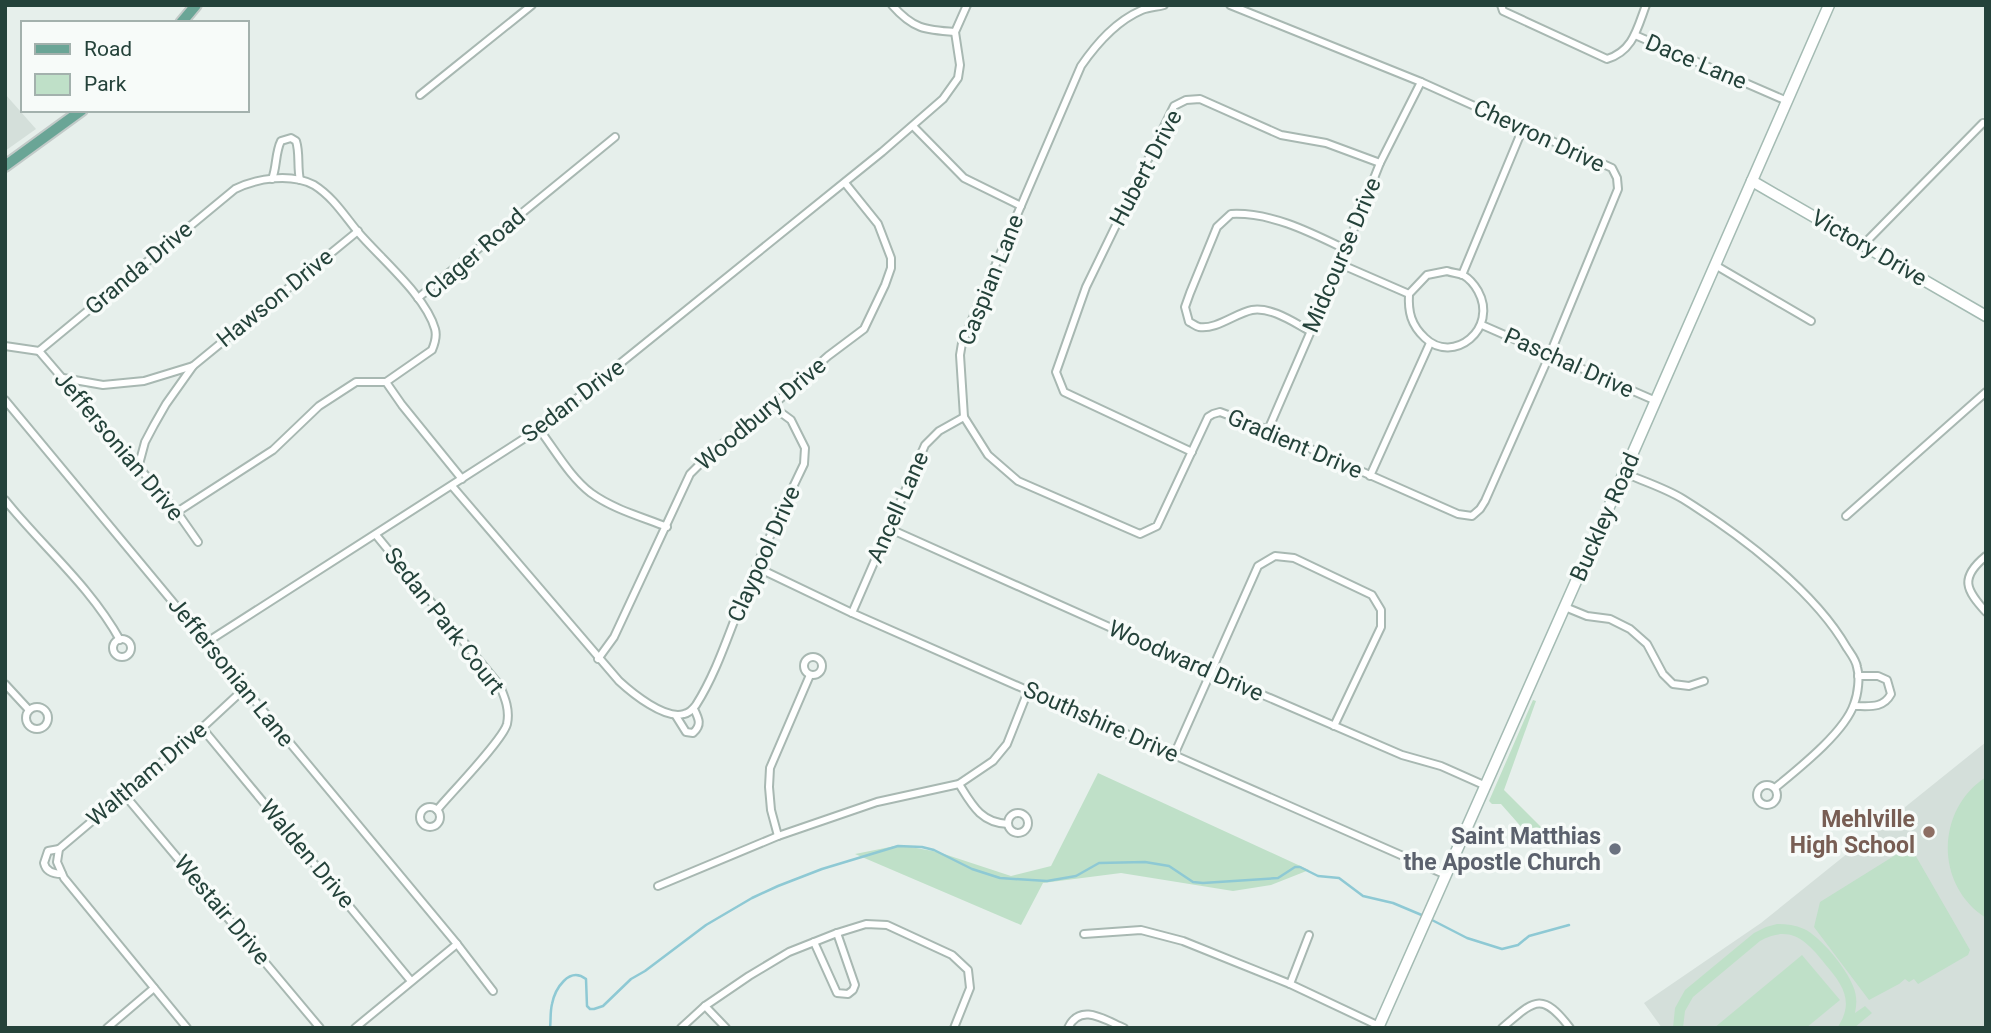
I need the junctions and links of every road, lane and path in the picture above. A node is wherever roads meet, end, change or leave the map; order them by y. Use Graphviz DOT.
graph roads {
  1 [pos="195,5"];
  2 [pos="531,5"];
  3 [pos="892,5"];
  4 [pos="967,5"];
  5 [pos="1164,5"];
  6 [pos="1230,5"];
  7 [pos="1501,5"];
  8 [pos="1646,5"];
  9 [pos="1829,5"];
  10 [pos="1143,7"];
  11 [pos="183,21"];
  12 [pos="955,32"];
  13 [pos="1635,36"];
  14 [pos="1420,82"];
  15 [pos="421,95"];
  16 [pos="1787,101"];
  17 [pos="79,112"];
  18 [pos="1983,123"];
  19 [pos="914,125"];
  20 [pos="1523,128"];
  21 [pos="615,137"];
  22 [pos="1380,163"];
  23 [pos="5,166"];
  24 [pos="272,179"];
  25 [pos="299,180"];
  26 [pos="1752,181"];
  27 [pos="845,183"];
  28 [pos="1021,205"];
  29 [pos="358,231"];
  30 [pos="1863,245"];
  31 [pos="1345,249"];
  32 [pos="1340,264"];
  33 [pos="1715,265"];
  34 [pos="1462,275"];
  35 [pos="1409,294"];
  36 [pos="418,298"];
  37 [pos="1986,316"];
  38 [pos="1811,321"];
  39 [pos="1482,325"];
  40 [pos="1310,331"];
  41 [pos="1430,343"];
  42 [pos="5,345"];
  43 [pos="39,351"];
  44 [pos="1550,354"];
  45 [pos="193,366"];
  46 [pos="63,378"];
  47 [pos="386,382"];
  48 [pos="1986,391"];
  49 [pos="5,400"];
  50 [pos="1656,401"];
  51 [pos="772,406"];
  52 [pos="964,417"];
  53 [pos="540,429"];
  54 [pos="1268,430"];
  55 [pos="1192,452"];
  56 [pos="138,468"];
  57 [pos="1624,473"];
  58 [pos="1370,475"];
  59 [pos="462,479"];
  60 [pos="452,486"];
  61 [pos="5,500"];
  62 [pos="177,512"];
  63 [pos="1472,516"];
  64 [pos="1846,516"];
  65 [pos="667,527"];
  66 [pos="888,528"];
  67 [pos="1140,534"];
  68 [pos="376,535"];
  69 [pos="198,542"];
  70 [pos="1986,556"];
  71 [pos="756,567"];
  72 [pos="1565,607"];
  73 [pos="1986,612"];
  74 [pos="852,613"];
  75 [pos="120,640"];
  76 [pos="207,642"];
  77 [pos="598,659"];
  78 [pos="1212,673"];
  79 [pos="810,675"];
  80 [pos="1858,676"];
  81 [pos="1704,681"];
  82 [pos="5,684"];
  83 [pos="244,689"];
  84 [pos="1028,691"];
  85 [pos="1854,706"];
  86 [pos="694,709"];
  87 [pos="29,710"];
  88 [pos="676,716"];
  89 [pos="1334,726"];
  90 [pos="202,728"];
  91 [pos="1174,755"];
  92 [pos="959,784"];
  93 [pos="1486,786"];
  94 [pos="1775,788"];
  95 [pos="123,793"];
  96 [pos="437,810"];
  97 [pos="1008,824"];
  98 [pos="778,836"];
  99 [pos="60,849"];
  100 [pos="62,874"];
  101 [pos="1446,875"];
  102 [pos="658,886"];
  103 [pos="837,933"];
  104 [pos="1084,934"];
  105 [pos="1309,935"];
  106 [pos="814,942"];
  107 [pos="457,944"];
  108 [pos="411,981"];
  109 [pos="1290,984"];
  110 [pos="153,988"];
  111 [pos="493,990"];
  112 [pos="705,1006"];
  113 [pos="1379,1027"];
  114 [pos="107,1028"];
  115 [pos="187,1028"];
  116 [pos="320,1028"];
  117 [pos="355,1028"];
  118 [pos="681,1028"];
  119 [pos="726,1028"];
  120 [pos="954,1028"];
  121 [pos="1068,1028"];
  122 [pos="1124,1028"];
  123 [pos="1502,1028"];
  124 [pos="1570,1028"];
  1 -- 11 [label="main road"];
  2 -- 15 [label="street"];
  3 -- 12 [label="street"];
  4 -- 12 [label="street"];
  5 -- 10 [label="street"];
  6 -- 14 [label="street, Chevron Drive"];
  7 -- 13 [label="street, Dace Lane"];
  8 -- 13 [label="street"];
  9 -- 16 [label="street, Buckley Road"];
  10 -- 28 [label="street, Caspian Lane"];
  12 -- 19 [label="street, Sedan Drive"];
  13 -- 16 [label="street, Dace Lane"];
  14 -- 20 [label="street, Chevron Drive"];
  14 -- 22 [label="street, Midcourse Drive"];
  16 -- 26 [label="street, Buckley Road"];
  17 -- 23 [label="main road"];
  18 -- 30 [label="street"];
  19 -- 27 [label="street, Sedan Drive"];
  19 -- 28 [label="street"];
  20 -- 34 [label="street"];
  20 -- 44 [label="street, Chevron Drive"];
  21 -- 36 [label="street, Clager Road"];
  22 -- 31 [label="street, Midcourse Drive"];
  22 -- 55 [label="street, Hubert Drive"];
  24 -- 25 [label="street, Granda Drive"];
  24 -- 25 [label="street"];
  24 -- 43 [label="street, Granda Drive"];
  25 -- 29 [label="street, Granda Drive"];
  26 -- 30 [label="street, Victory Drive"];
  26 -- 33 [label="street, Buckley Road"];
  27 -- 51 [label="street, Woodbury Drive"];
  27 -- 53 [label="street, Sedan Drive"];
  28 -- 52 [label="street, Caspian Lane"];
  29 -- 36 [label="street, Granda Drive"];
  29 -- 45 [label="street, Hawson Drive"];
  30 -- 37 [label="street, Victory Drive"];
  31 -- 32 [label="street, Midcourse Drive"];
  31 -- 40 [label="street"];
  32 -- 35 [label="street"];
  32 -- 40 [label="street, Midcourse Drive"];
  33 -- 38 [label="street"];
  33 -- 50 [label="street, Buckley Road"];
  34 -- 35 [label="street"];
  34 -- 39 [label="street"];
  35 -- 41 [label="street"];
  36 -- 47 [label="street, Clager Road"];
  39 -- 41 [label="street"];
  39 -- 44 [label="street, Paschal Drive"];
  40 -- 54 [label="street, Midcourse Drive"];
  41 -- 58 [label="street"];
  42 -- 43 [label="street"];
  43 -- 46 [label="street, Jeffersonian Drive"];
  44 -- 50 [label="street, Paschal Drive"];
  44 -- 63 [label="street, Chevron Drive"];
  45 -- 46 [label="street, Hawson Drive"];
  45 -- 56 [label="street, Hawson Drive"];
  46 -- 56 [label="street, Jeffersonian Drive"];
  47 -- 59 [label="street"];
  47 -- 62 [label="street"];
  48 -- 64 [label="street"];
  49 -- 76 [label="street, Jeffersonian Lane"];
  50 -- 57 [label="street, Buckley Road"];
  51 -- 65 [label="street, Woodbury Drive"];
  51 -- 71 [label="street, Claypool Drive"];
  52 -- 66 [label="street, Ancell Lane"];
  52 -- 67 [label="street, Caspian Lane"];
  53 -- 59 [label="street, Sedan Drive"];
  53 -- 65 [label="street"];
  54 -- 55 [label="street, Gradient Drive"];
  54 -- 58 [label="street, Gradient Drive"];
  55 -- 67 [label="street, Gradient Drive"];
  56 -- 62 [label="street, Jeffersonian Drive"];
  57 -- 72 [label="street, Buckley Road"];
  57 -- 80 [label="street"];
  58 -- 63 [label="street, Gradient Drive"];
  59 -- 60 [label="street, Sedan Drive"];
  60 -- 68 [label="street, Sedan Drive"];
  60 -- 77 [label="street, Claypool Drive"];
  61 -- 75 [label="street"];
  62 -- 69 [label="street, Jeffersonian Drive"];
  65 -- 77 [label="street, Woodbury Drive"];
  66 -- 74 [label="street, Ancell Lane"];
  66 -- 78 [label="street, Woodward Drive"];
  68 -- 76 [label="street, Sedan Drive"];
  68 -- 96 [label="street, Sedan Park Court"];
  70 -- 73 [label="street"];
  71 -- 74 [label="street, Southshire Drive"];
  71 -- 86 [label="street, Claypool Drive"];
  72 -- 81 [label="street"];
  72 -- 93 [label="street, Buckley Road"];
  74 -- 84 [label="street, Southshire Drive"];
  76 -- 83 [label="street, Jeffersonian Lane"];
  77 -- 88 [label="street, Claypool Drive"];
  78 -- 89 [label="street, Woodward Drive"];
  78 -- 89 [label="street"];
  78 -- 91 [label="street"];
  79 -- 98 [label="street"];
  80 -- 85 [label="street"];
  80 -- 85 [label="street"];
  82 -- 87 [label="street"];
  83 -- 90 [label="street, Waltham Drive"];
  83 -- 107 [label="street, Jeffersonian Lane"];
  84 -- 91 [label="street, Southshire Drive"];
  84 -- 92 [label="street"];
  85 -- 94 [label="street"];
  86 -- 88 [label="street"];
  86 -- 88 [label="street, Claypool Drive"];
  89 -- 93 [label="street, Woodward Drive"];
  90 -- 95 [label="street, Waltham Drive"];
  90 -- 108 [label="street, Walden Drive"];
  91 -- 101 [label="street, Southshire Drive"];
  92 -- 97 [label="street"];
  92 -- 98 [label="street"];
  93 -- 101 [label="street, Buckley Road"];
  95 -- 99 [label="street, Waltham Drive"];
  95 -- 116 [label="street, Westair Drive"];
  98 -- 102 [label="street"];
  99 -- 100 [label="street"];
  99 -- 100 [label="street"];
  100 -- 110 [label="street"];
  101 -- 113 [label="street, Buckley Road"];
  103 -- 106 [label="street"];
  103 -- 106 [label="street"];
  103 -- 120 [label="street"];
  104 -- 109 [label="street"];
  105 -- 109 [label="street"];
  106 -- 112 [label="street"];
  107 -- 108 [label="street"];
  107 -- 111 [label="street"];
  108 -- 117 [label="street"];
  109 -- 113 [label="street"];
  110 -- 114 [label="street"];
  110 -- 115 [label="street"];
  112 -- 118 [label="street"];
  112 -- 119 [label="street"];
  121 -- 122 [label="street"];
  123 -- 124 [label="street"];
}
